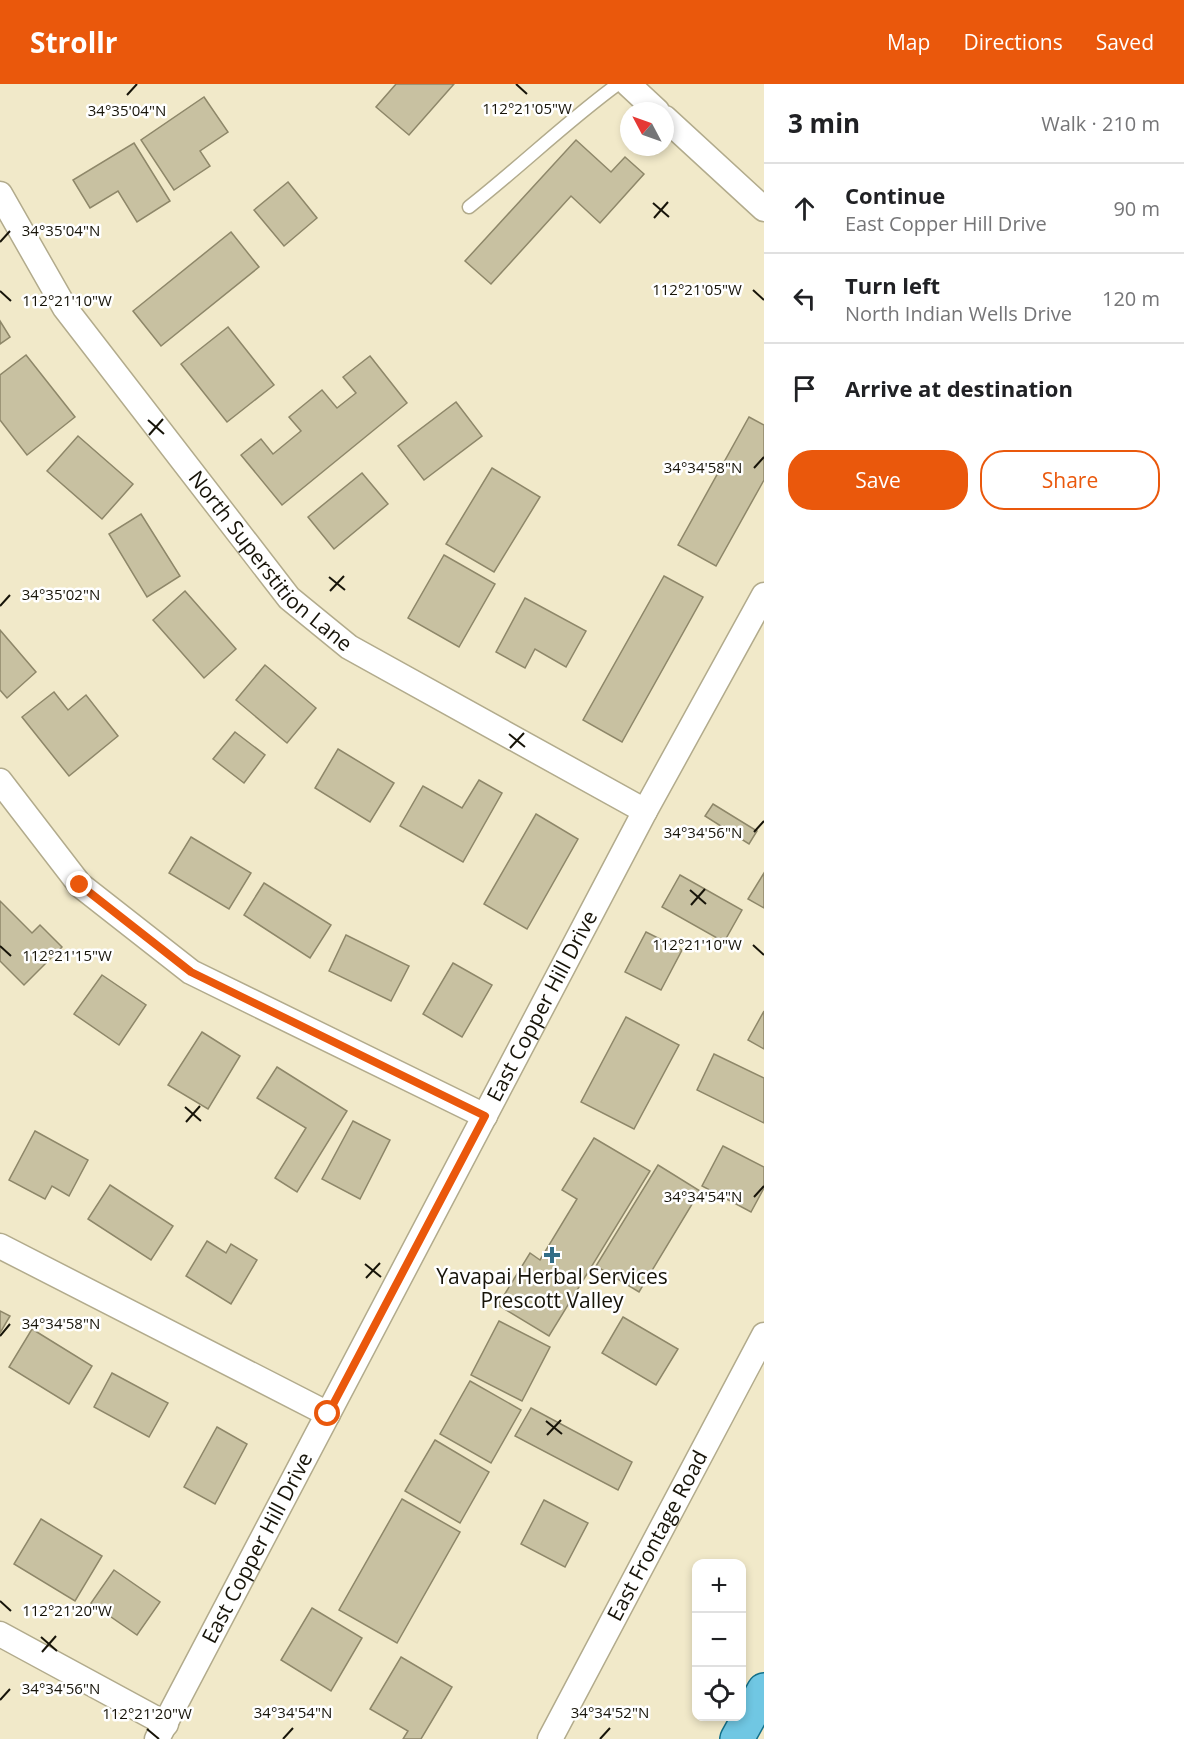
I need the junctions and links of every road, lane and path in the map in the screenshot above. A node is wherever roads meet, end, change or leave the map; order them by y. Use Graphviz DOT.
graph roads {
  1 [pos="618,84"];
  2 [pos="628,84"];
  3 [pos="647,102"];
  4 [pos="674,126"];
  5 [pos="0,194"];
  6 [pos="470,207"];
  7 [pos="764,209"];
  8 [pos="764,595"];
  9 [pos="0,781"];
  10 [pos="645,811"];
  11 [pos="485,1116"];
  12 [pos="0,1246"];
  13 [pos="764,1335"];
  14 [pos="328,1414"];
  15 [pos="0,1634"];
  16 [pos="764,1690"];
  17 [pos="161,1731"];
  18 [pos="550,1739"];
  19 [pos="737,1739"];
  1 -- 6 [label="lane"];
  2 -- 3 [label="street"];
  4 -- 7 [label="street"];
  5 -- 10 [label="street, North Superstition Lane"];
  8 -- 10 [label="street, East Copper Hill Drive"];
  9 -- 11 [label="street"];
  10 -- 11 [label="street, East Copper Hill Drive"];
  11 -- 14 [label="street, East Copper Hill Drive"];
  12 -- 14 [label="street"];
  13 -- 18 [label="street, East Frontage Road"];
  14 -- 17 [label="street, East Copper Hill Drive"];
  15 -- 17 [label="street"];
  16 -- 19 [label="main road"];
}
